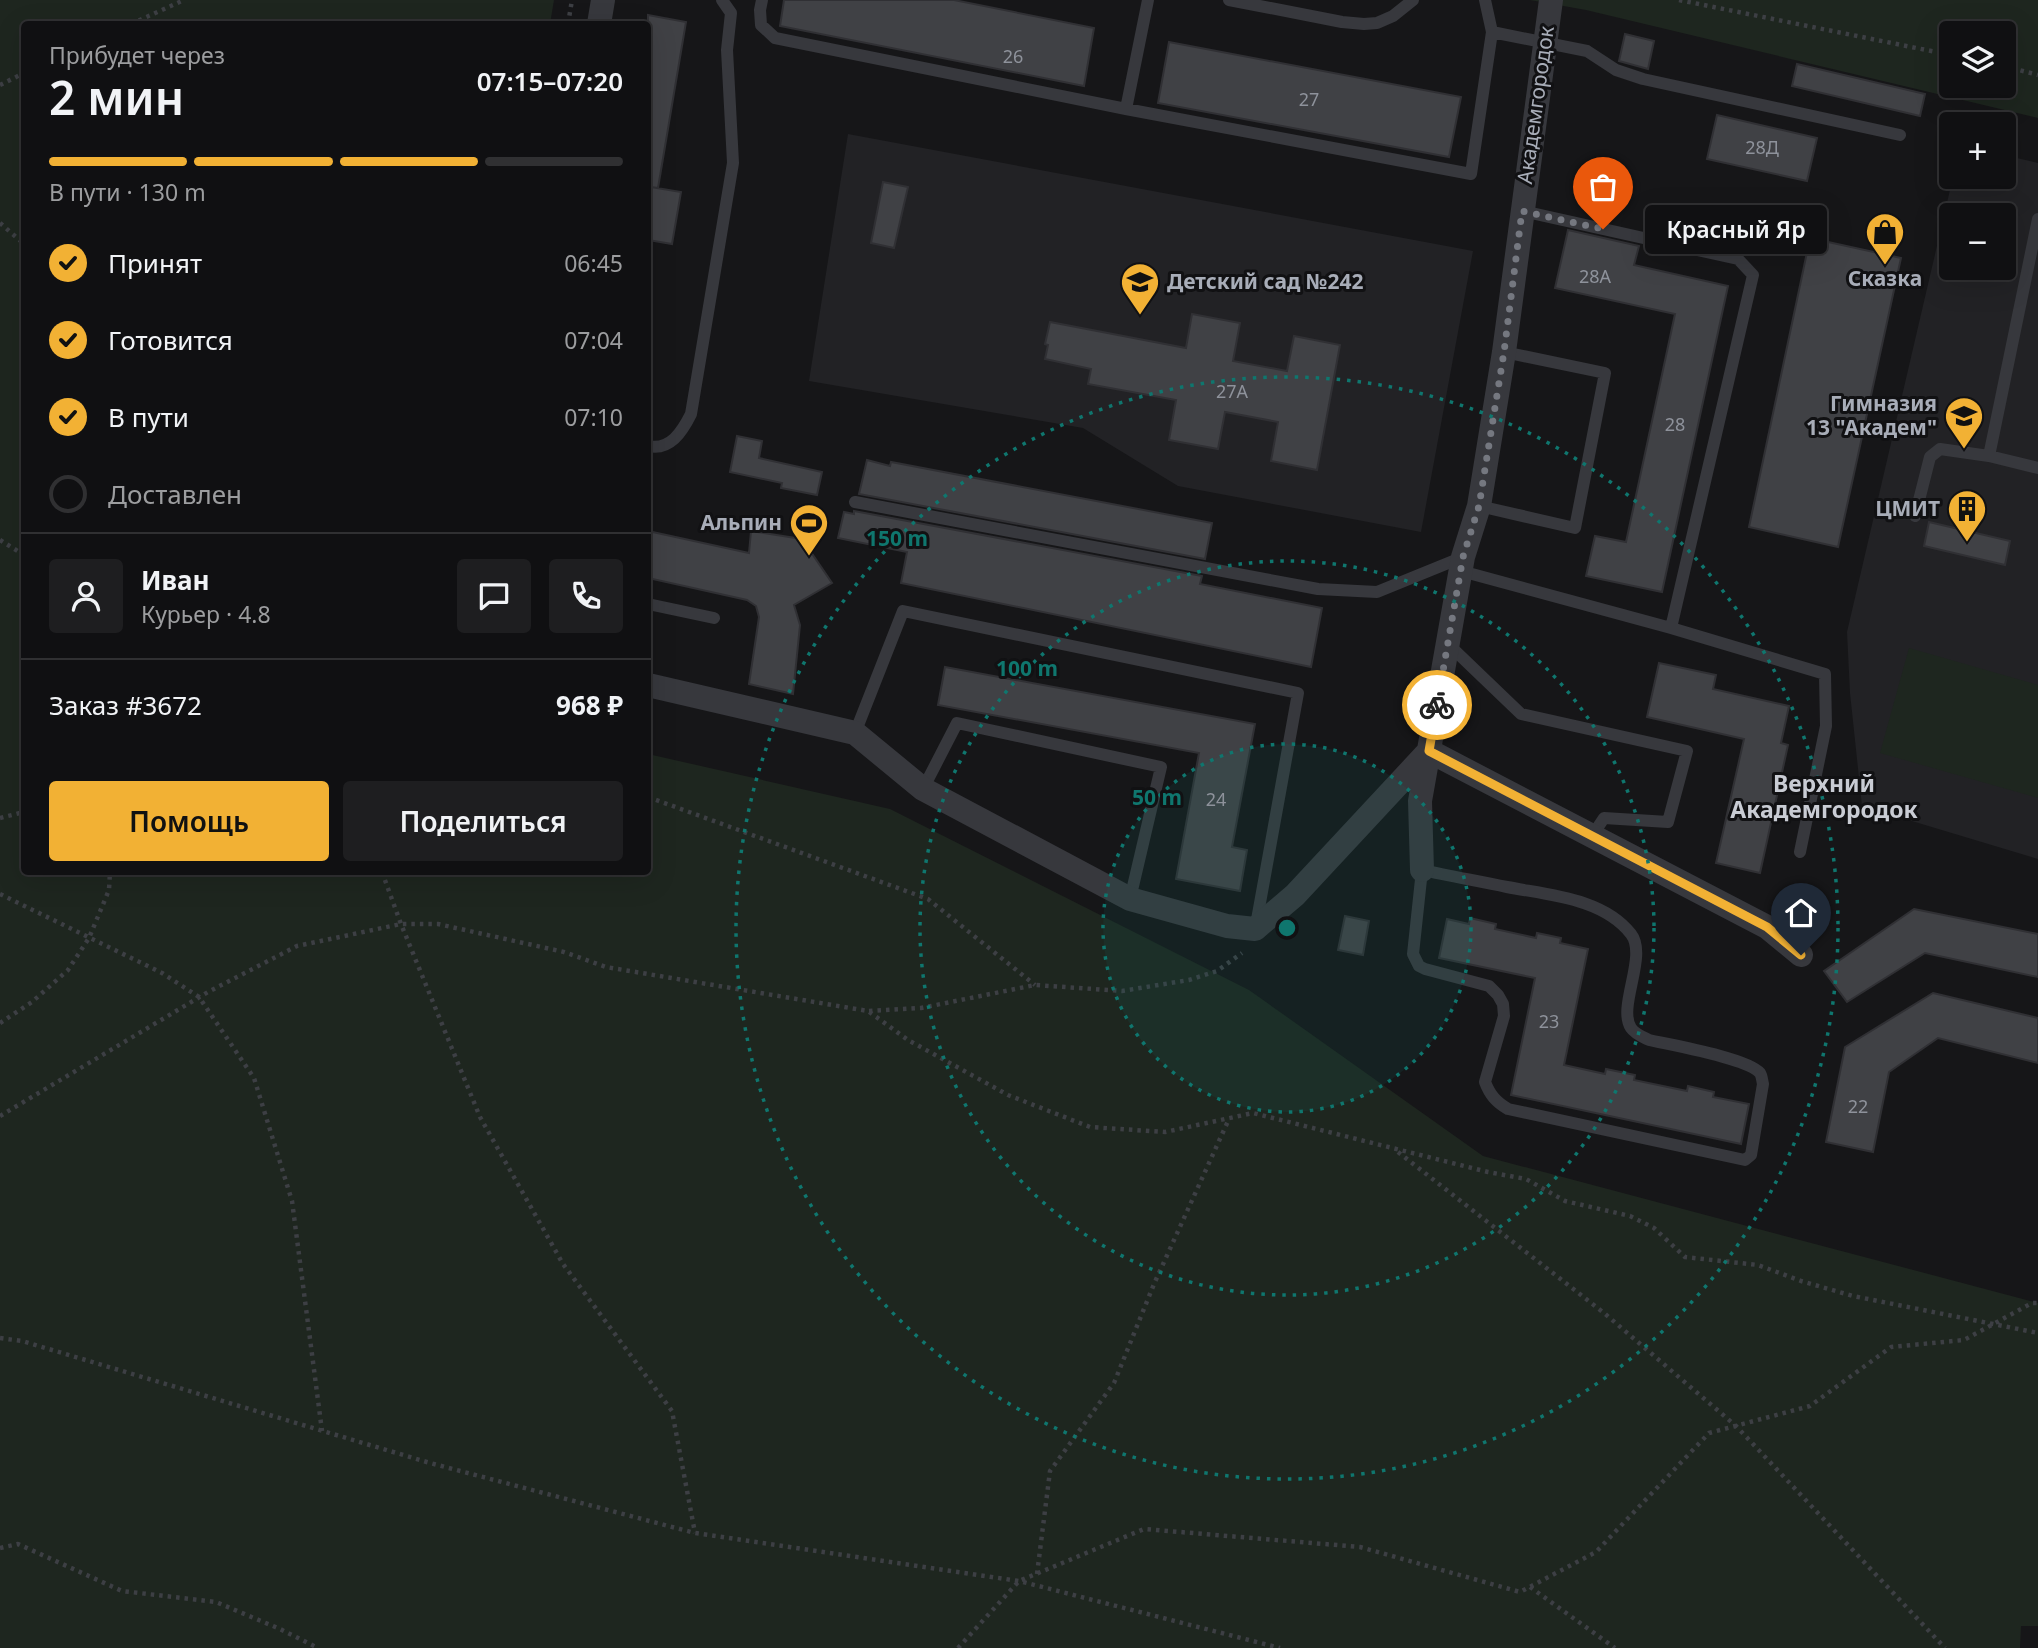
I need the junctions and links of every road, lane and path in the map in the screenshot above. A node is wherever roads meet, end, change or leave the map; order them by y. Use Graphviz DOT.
graph roads {
  1 [pos="184,0"];
  2 [pos="572,0"];
  3 [pos="603,0"];
  4 [pos="722,0"];
  5 [pos="762,0"];
  6 [pos="1148,0"];
  7 [pos="1229,0"];
  8 [pos="1413,0"];
  9 [pos="1485,0"];
  10 [pos="1550,0"];
  11 [pos="1679,0"];
  12 [pos="138,21"];
  13 [pos="568,21"];
  14 [pos="600,21"];
  15 [pos="1492,32"];
  16 [pos="1544,42"];
  17 [pos="1939,53"];
  18 [pos="2016,69"];
  19 [pos="21,74"];
  20 [pos="2038,75"];
  21 [pos="0,85"];
  22 [pos="1126,110"];
  23 [pos="1899,135"];
  24 [pos="1522,211"];
  25 [pos="2038,219"];
  26 [pos="0,223"];
  27 [pos="21,241"];
  28 [pos="1504,352"];
  29 [pos="651,446"];
  30 [pos="1989,456"];
  31 [pos="2038,468"];
  32 [pos="855,502"];
  33 [pos="1479,506"];
  34 [pos="1915,516"];
  35 [pos="0,540"];
  36 [pos="21,553"];
  37 [pos="1462,564"];
  38 [pos="651,605"];
  39 [pos="714,618"];
  40 [pos="1671,628"];
  41 [pos="1448,644"];
  42 [pos="651,686"];
  43 [pos="855,733"];
  44 [pos="1429,751"];
  45 [pos="923,789"];
  46 [pos="651,798"];
  47 [pos="21,813"];
  48 [pos="0,818"];
  49 [pos="1592,836"];
  50 [pos="1800,852"];
  51 [pos="1422,870"];
  52 [pos="110,875"];
  53 [pos="383,875"];
  54 [pos="0,894"];
  55 [pos="1130,899"];
  56 [pos="401,924"];
  57 [pos="1255,929"];
  58 [pos="89,938"];
  59 [pos="1801,955"];
  60 [pos="1035,985"];
  61 [pos="199,997"];
  62 [pos="869,1011"];
  63 [pos="0,1023"];
  64 [pos="0,1116"];
  65 [pos="1229,1118"];
  66 [pos="1395,1149"];
  67 [pos="2038,1303"];
  68 [pos="1994,1324"];
  69 [pos="2038,1333"];
  70 [pos="0,1338"];
  71 [pos="1736,1426"];
  72 [pos="322,1431"];
  73 [pos="695,1533"];
  74 [pos="0,1548"];
  75 [pos="1038,1574"];
  76 [pos="1019,1581"];
  77 [pos="1530,1587"];
  78 [pos="318,1648"];
  79 [pos="958,1648"];
  80 [pos="1280,1648"];
  81 [pos="1615,1648"];
  82 [pos="1945,1648"];
  1 -- 12 [label="path"];
  2 -- 13 [label="path"];
  3 -- 14 [label="street"];
  4 -- 29 [label="lane"];
  5 -- 22 [label="lane"];
  6 -- 22 [label="lane"];
  7 -- 8 [label="lane"];
  9 -- 15 [label="lane"];
  10 -- 16 [label="street, Академгородок"];
  11 -- 17 [label="path"];
  15 -- 16 [label="lane"];
  15 -- 22 [label="lane"];
  16 -- 23 [label="lane"];
  16 -- 24 [label="street, Академгородок"];
  18 -- 20 [label="path"];
  19 -- 21 [label="path"];
  24 -- 28 [label="street, Академгородок"];
  24 -- 40 [label="lane"];
  25 -- 30 [label="lane"];
  26 -- 27 [label="path"];
  28 -- 33 [label="street, Академгородок"];
  28 -- 33 [label="lane"];
  30 -- 31 [label="lane"];
  30 -- 34 [label="lane"];
  32 -- 37 [label="lane"];
  33 -- 37 [label="street, Академгородок"];
  35 -- 36 [label="path"];
  37 -- 40 [label="lane"];
  37 -- 41 [label="street, Академгородок"];
  38 -- 39 [label="lane"];
  40 -- 50 [label="lane"];
  41 -- 44 [label="street, Академгородок"];
  41 -- 49 [label="lane"];
  42 -- 43 [label="street"];
  43 -- 45 [label="street"];
  43 -- 57 [label="lane"];
  44 -- 49 [label="street"];
  44 -- 51 [label="street, Академгородок"];
  44 -- 57 [label="street"];
  45 -- 55 [label="street"];
  45 -- 55 [label="lane"];
  46 -- 60 [label="path"];
  47 -- 48 [label="path"];
  49 -- 59 [label="street"];
  51 -- 51 [label="lane"];
  52 -- 58 [label="path"];
  53 -- 56 [label="path"];
  54 -- 58 [label="path"];
  55 -- 57 [label="street"];
  56 -- 61 [label="path"];
  56 -- 62 [label="path"];
  56 -- 73 [label="path"];
  57 -- 60 [label="path"];
  58 -- 61 [label="path"];
  58 -- 63 [label="path"];
  60 -- 62 [label="path"];
  61 -- 64 [label="path"];
  61 -- 72 [label="path"];
  62 -- 65 [label="path"];
  65 -- 66 [label="path"];
  65 -- 75 [label="path"];
  66 -- 68 [label="path"];
  66 -- 71 [label="path"];
  67 -- 68 [label="path"];
  68 -- 69 [label="path"];
  68 -- 71 [label="path"];
  70 -- 72 [label="path"];
  71 -- 77 [label="path"];
  71 -- 82 [label="path"];
  72 -- 73 [label="path"];
  73 -- 76 [label="path"];
  74 -- 78 [label="path"];
  75 -- 76 [label="path"];
  75 -- 77 [label="path"];
  76 -- 79 [label="path"];
  76 -- 80 [label="path"];
  77 -- 81 [label="path"];
}
